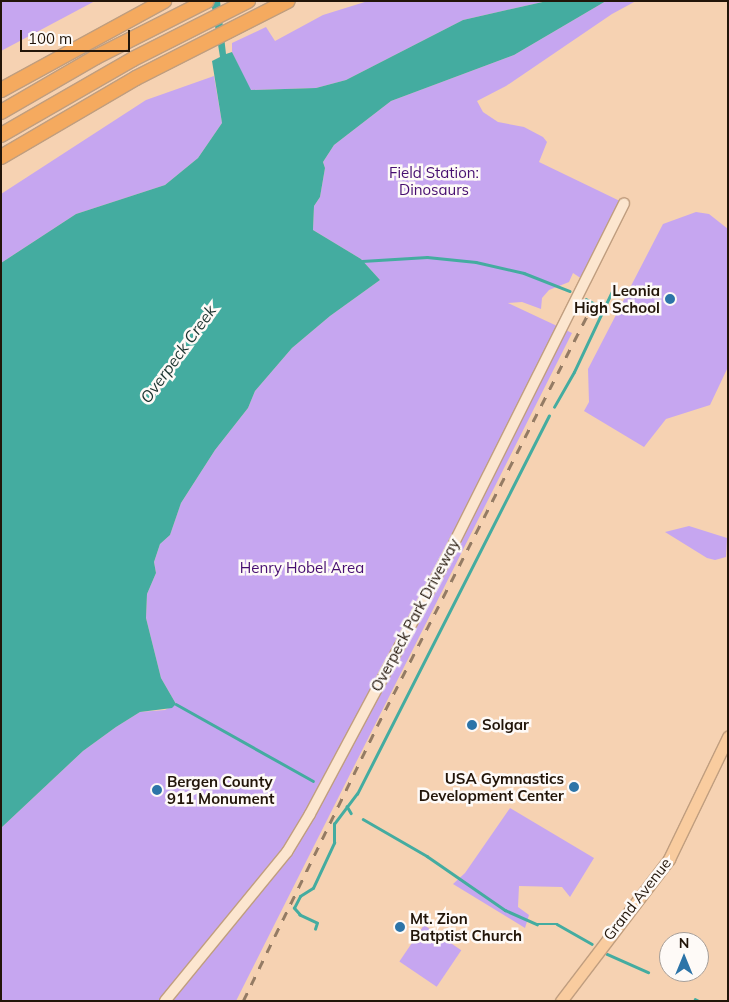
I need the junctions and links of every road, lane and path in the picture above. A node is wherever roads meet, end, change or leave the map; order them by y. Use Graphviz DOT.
graph roads {
  1 [pos="164,1"];
  2 [pos="288,1"];
  3 [pos="204,2"];
  4 [pos="246,2"];
  5 [pos="1,90"];
  6 [pos="1,112"];
  7 [pos="1,135"];
  8 [pos="1,157"];
  9 [pos="624,203"];
  10 [pos="728,737"];
  11 [pos="165,1001"];
  12 [pos="562,1001"];
  1 -- 5 [label="highway"];
  2 -- 8 [label="highway"];
  3 -- 6 [label="highway"];
  4 -- 7 [label="highway"];
  9 -- 11 [label="street, Overpeck Park Driveway"];
  10 -- 12 [label="main road, Grand Avenue"];
}
